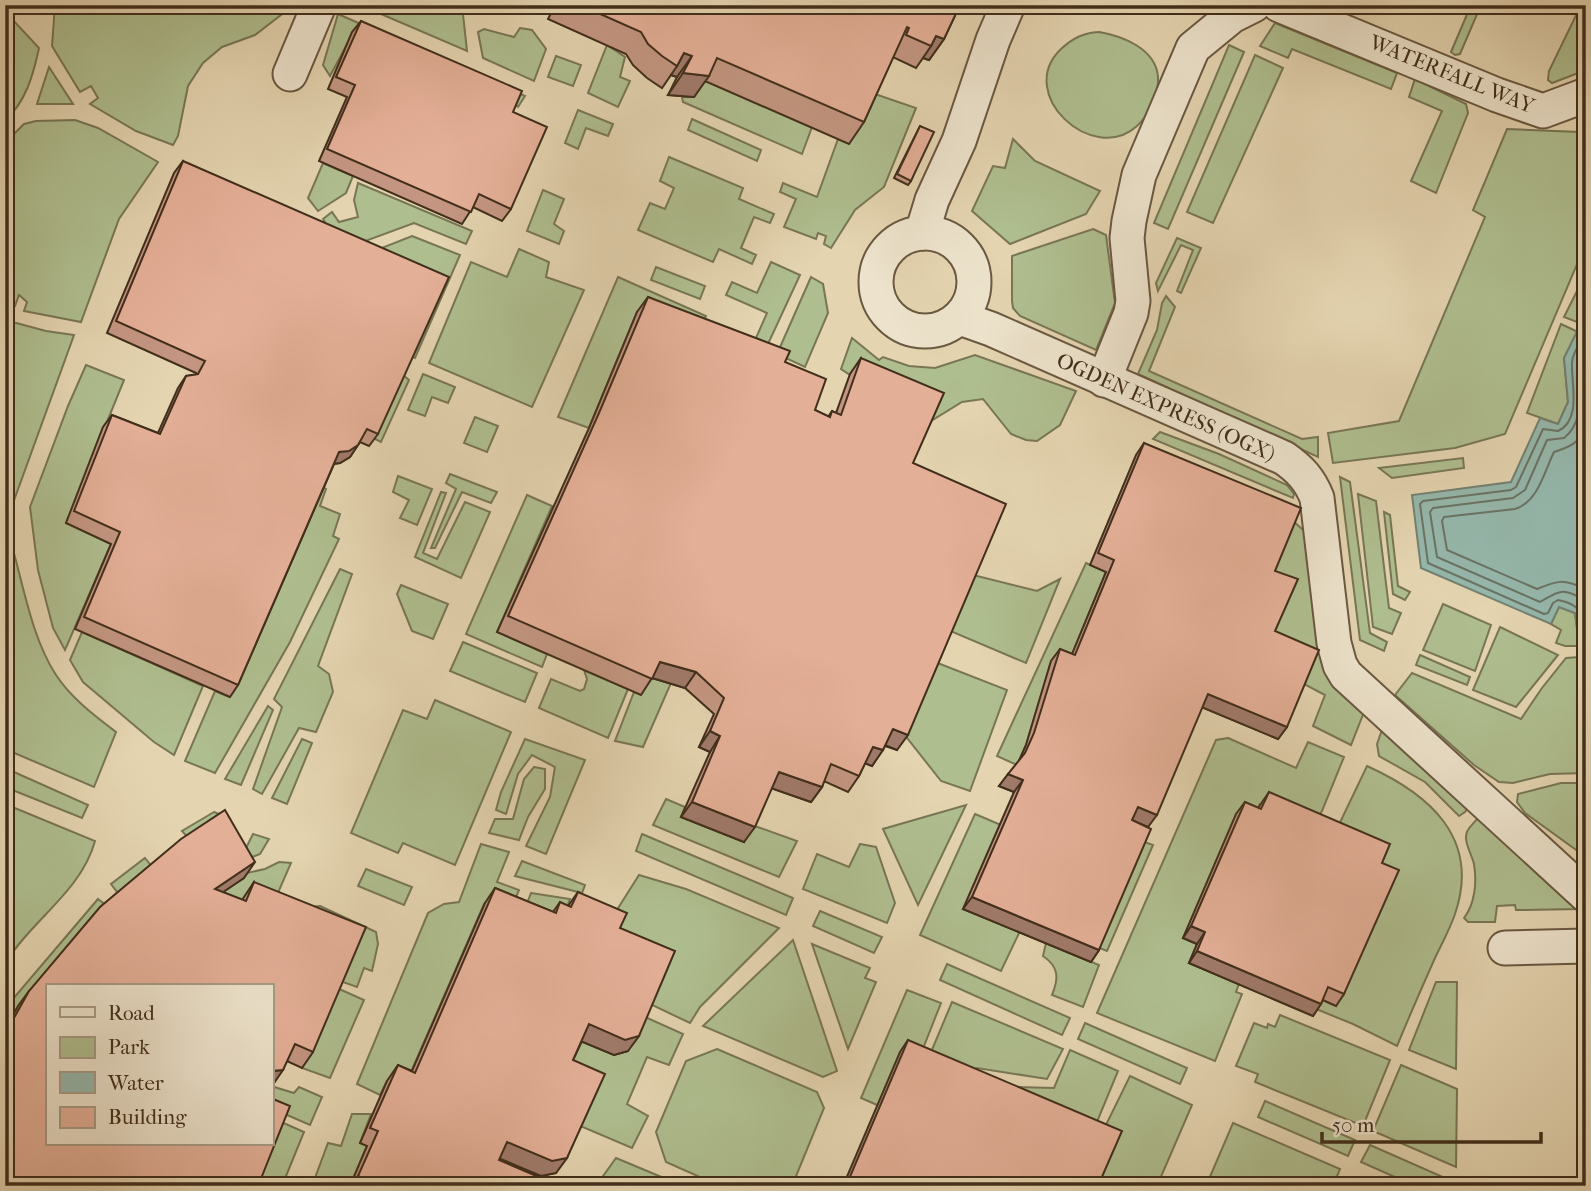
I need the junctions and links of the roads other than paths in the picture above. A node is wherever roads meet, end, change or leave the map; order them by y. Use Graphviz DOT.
graph roads {
  1 [pos="319,5"];
  2 [pos="1008,5"];
  3 [pos="1254,5"];
  4 [pos="1279,5"];
  5 [pos="290,74"];
  6 [pos="1586,94"];
  7 [pos="922,233"];
  8 [pos="960,318"];
  9 [pos="1104,380"];
  10 [pos="1586,895"];
  11 [pos="1586,946"];
  12 [pos="1505,948"];
  1 -- 5 [label="street"];
  2 -- 7 [label="street"];
  3 -- 9 [label="street"];
  4 -- 6 [label="street, WATERFALL WAY"];
  7 -- 8 [label="street"];
  7 -- 8 [label="street"];
  8 -- 9 [label="street, OGDEN EXPRESS (OGX)"];
  9 -- 10 [label="street, OGDEN EXPRESS (OGX)"];
  11 -- 12 [label="street"];
}
